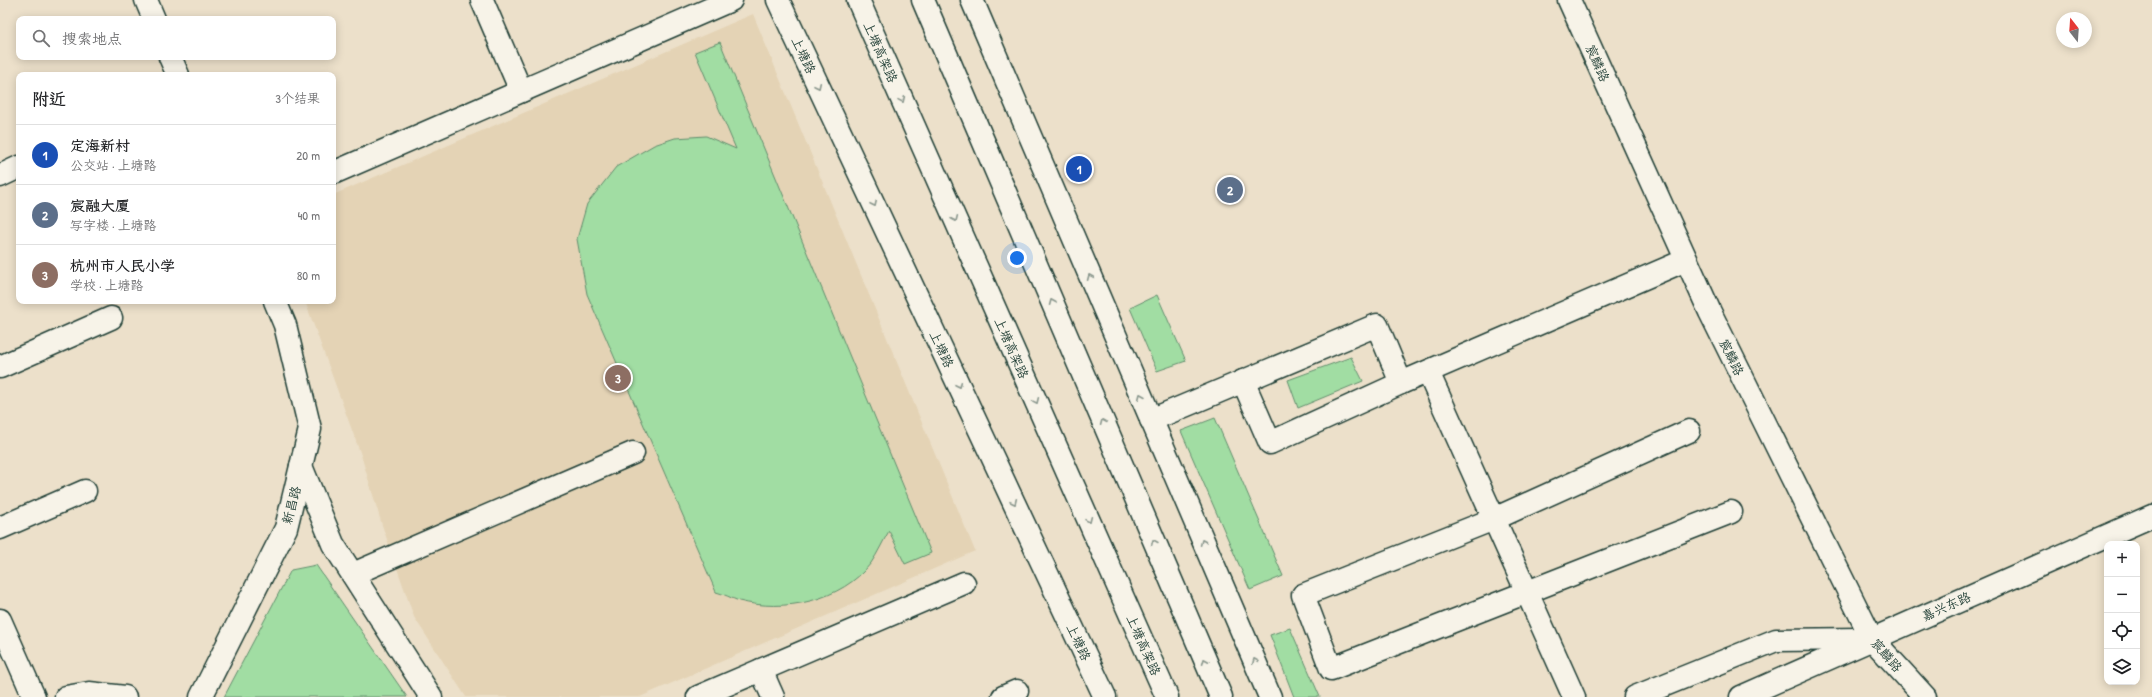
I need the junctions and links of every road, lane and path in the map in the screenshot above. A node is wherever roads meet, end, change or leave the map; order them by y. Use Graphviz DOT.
graph roads {
  1 [pos="146,0"];
  2 [pos="482,0"];
  3 [pos="731,0"];
  4 [pos="778,0"];
  5 [pos="858,0"];
  6 [pos="923,0"];
  7 [pos="972,0"];
  8 [pos="1569,0"];
  9 [pos="153,16"];
  10 [pos="171,60"];
  11 [pos="177,72"];
  12 [pos="521,91"];
  13 [pos="16,169"];
  14 [pos="336,172"];
  15 [pos="0,176"];
  16 [pos="1686,260"];
  17 [pos="276,304"];
  18 [pos="111,318"];
  19 [pos="0,367"];
  20 [pos="1428,372"];
  21 [pos="1243,381"];
  22 [pos="1401,383"];
  23 [pos="1152,420"];
  24 [pos="1689,431"];
  25 [pos="633,453"];
  26 [pos="301,466"];
  27 [pos="85,491"];
  28 [pos="1731,512"];
  29 [pos="2152,516"];
  30 [pos="1494,519"];
  31 [pos="0,528"];
  32 [pos="353,574"];
  33 [pos="964,583"];
  34 [pos="1527,592"];
  35 [pos="0,620"];
  36 [pos="1872,639"];
  37 [pos="761,670"];
  38 [pos="34,697"];
  39 [pos="66,697"];
  40 [pos="125,697"];
  41 [pos="202,697"];
  42 [pos="431,697"];
  43 [pos="698,697"];
  44 [pos="774,697"];
  45 [pos="1105,697"];
  46 [pos="1167,697"];
  47 [pos="1221,697"];
  48 [pos="1270,697"];
  49 [pos="1574,697"];
  50 [pos="1635,697"];
  51 [pos="1741,697"];
  52 [pos="1925,697"];
  1 -- 9 [label="main road"];
  2 -- 12 [label="main road"];
  3 -- 12 [label="main road"];
  4 -- 45 [label="main road, 上塘路, one-way"];
  5 -- 46 [label="main road, 上塘高架路, one-way"];
  47 -- 6 [label="main road, one-way"];
  23 -- 7 [label="main road, one-way"];
  8 -- 16 [label="main road, 宸麟路"];
  10 -- 11 [label="main road"];
  12 -- 14 [label="main road"];
  13 -- 15 [label="main road"];
  16 -- 20 [label="main road"];
  16 -- 36 [label="main road, 宸麟路"];
  17 -- 26 [label="main road, 新昌路"];
  18 -- 19 [label="main road"];
  20 -- 22 [label="main road"];
  20 -- 30 [label="main road"];
  21 -- 22 [label="main road"];
  21 -- 22 [label="main road"];
  21 -- 23 [label="main road"];
  48 -- 23 [label="main road, one-way"];
  24 -- 30 [label="main road"];
  25 -- 32 [label="main road"];
  26 -- 32 [label="main road"];
  26 -- 41 [label="main road, 新昌路"];
  27 -- 31 [label="main road"];
  28 -- 34 [label="main road"];
  29 -- 36 [label="main road, 嘉兴东路"];
  30 -- 34 [label="main road"];
  30 -- 34 [label="main road"];
  32 -- 42 [label="main road"];
  33 -- 37 [label="main road"];
  34 -- 49 [label="main road"];
  35 -- 38 [label="main road"];
  36 -- 50 [label="main road"];
  36 -- 51 [label="main road, 嘉兴东路"];
  36 -- 52 [label="main road, 宸麟路"];
  37 -- 43 [label="main road"];
  37 -- 44 [label="main road"];
  39 -- 40 [label="main road"];
}
